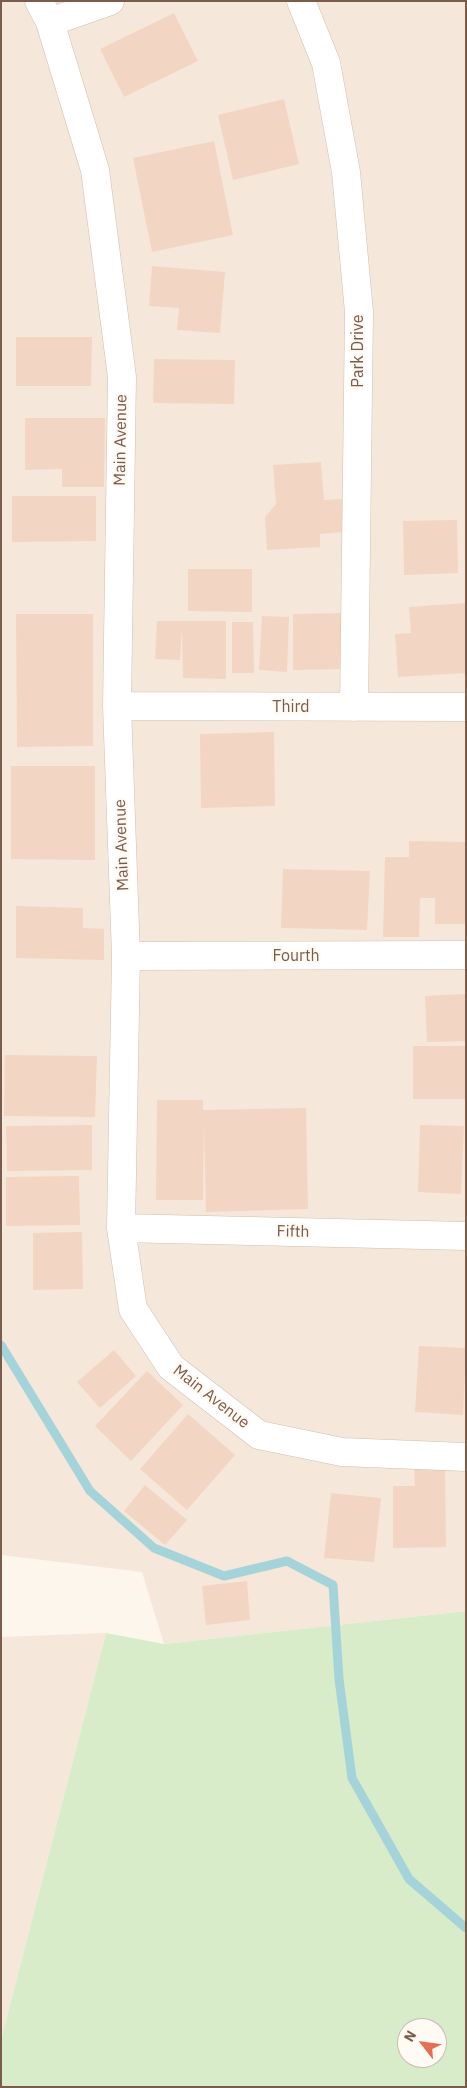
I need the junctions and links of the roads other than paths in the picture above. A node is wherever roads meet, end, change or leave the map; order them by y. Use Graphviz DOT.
graph roads {
  1 [pos="110,1"];
  2 [pos="301,1"];
  3 [pos="45,12"];
  4 [pos="117,706"];
  5 [pos="354,707"];
  6 [pos="466,707"];
  7 [pos="466,955"];
  8 [pos="126,956"];
  9 [pos="121,1228"];
  10 [pos="466,1236"];
  11 [pos="466,1457"];
  1 -- 3 [label="street"];
  2 -- 5 [label="street, Park Drive"];
  3 -- 4 [label="street, Main Avenue"];
  4 -- 5 [label="street, Third"];
  4 -- 8 [label="street, Main Avenue"];
  5 -- 6 [label="street, Third"];
  7 -- 8 [label="street, Fourth"];
  8 -- 9 [label="street, Main Avenue"];
  9 -- 10 [label="street, Fifth"];
  9 -- 11 [label="street, Main Avenue"];
}
